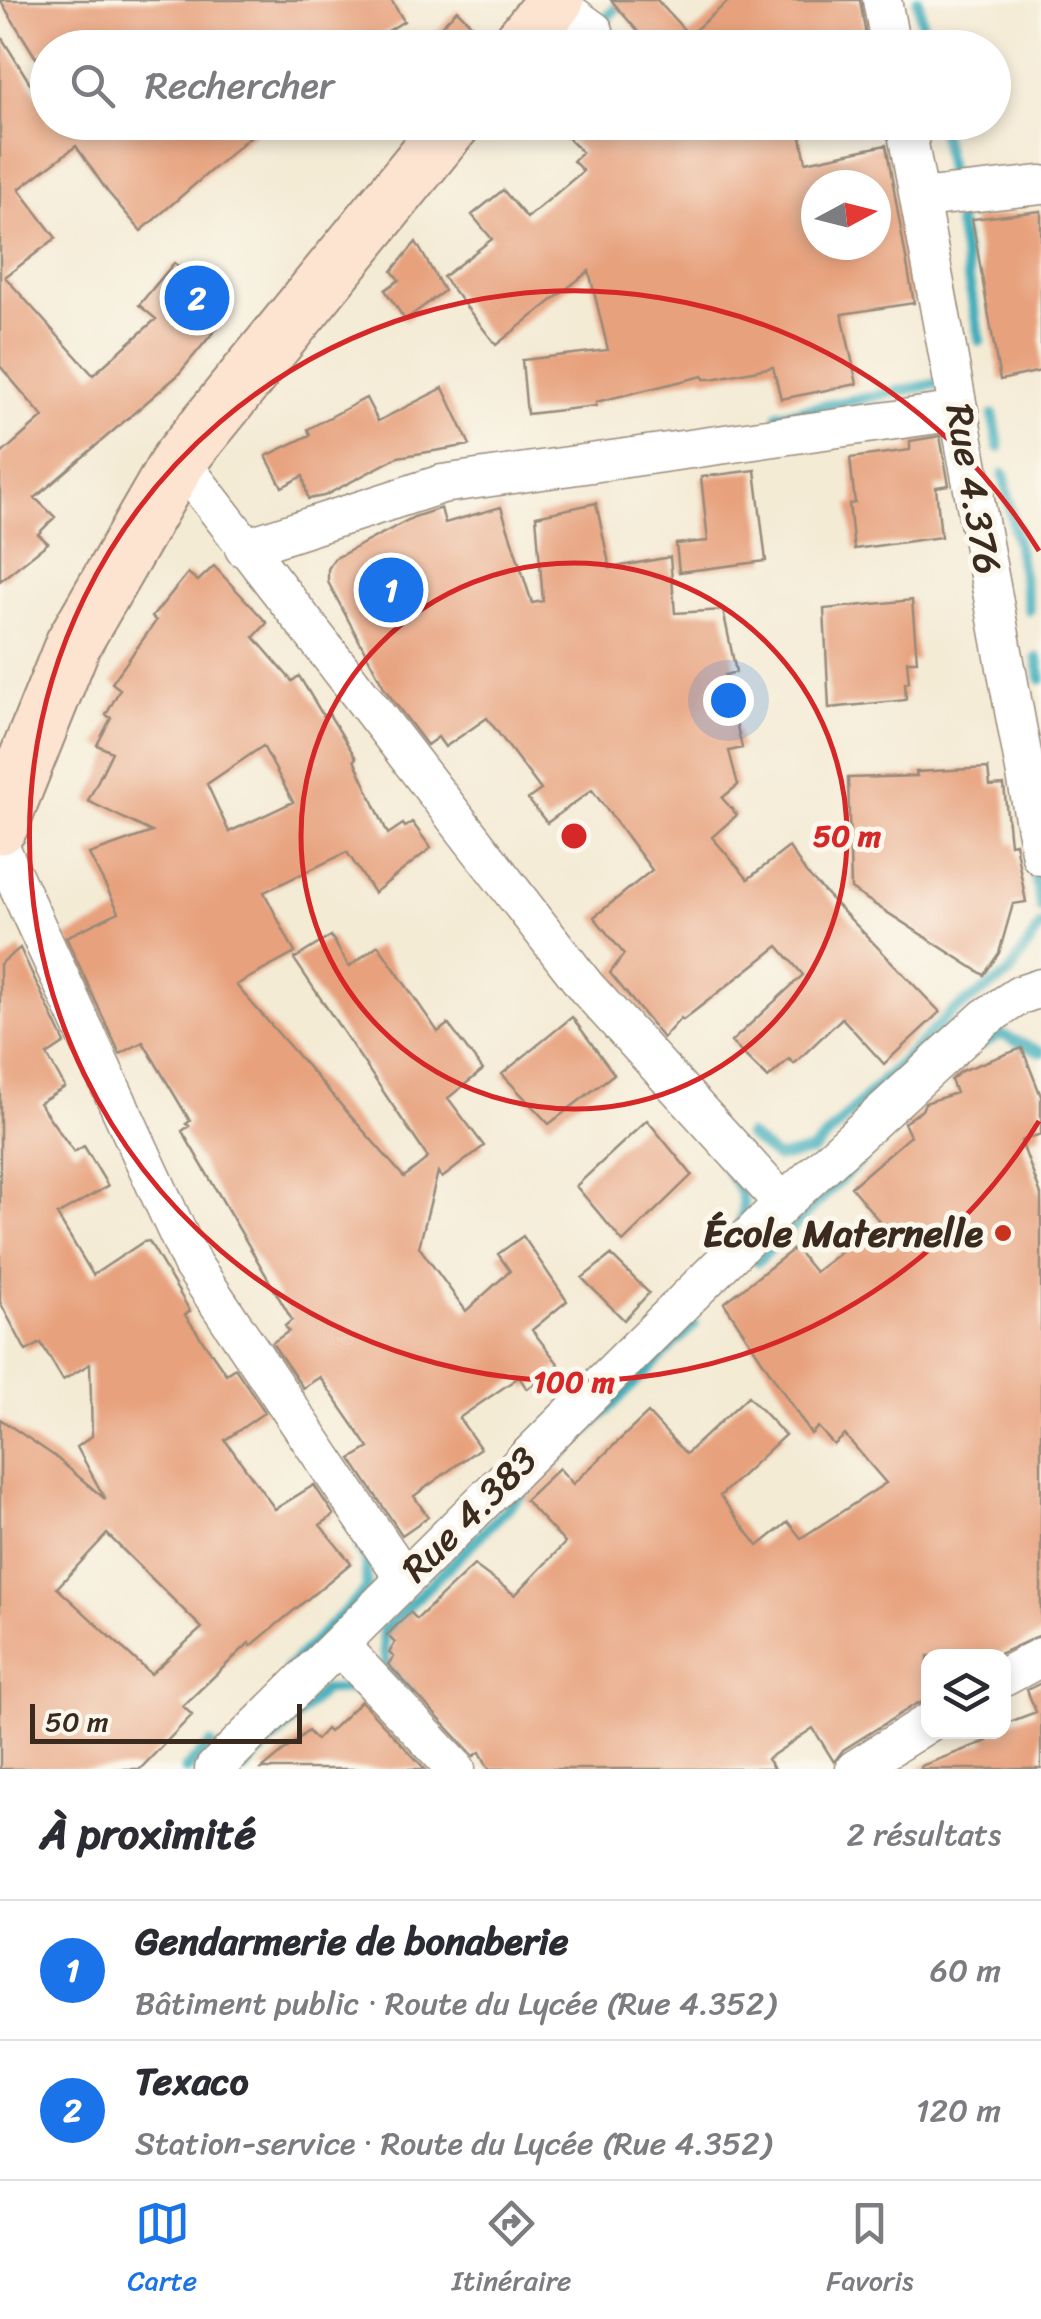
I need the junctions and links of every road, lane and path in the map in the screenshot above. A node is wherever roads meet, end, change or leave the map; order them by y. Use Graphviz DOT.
graph roads {
  1 [pos="882,0"];
  2 [pos="568,11"];
  3 [pos="542,30"];
  4 [pos="888,30"];
  5 [pos="435,140"];
  6 [pos="909,140"];
  7 [pos="1041,185"];
  8 [pos="920,198"];
  9 [pos="959,411"];
  10 [pos="180,460"];
  11 [pos="244,548"];
  12 [pos="0,826"];
  13 [pos="0,847"];
  14 [pos="1041,856"];
  15 [pos="1041,988"];
  16 [pos="783,1204"];
  17 [pos="404,1578"];
  18 [pos="340,1646"];
  19 [pos="1041,1657"];
  20 [pos="1011,1673"];
  21 [pos="921,1728"];
  22 [pos="214,1769"];
  23 [pos="456,1769"];
  24 [pos="855,1769"];
  1 -- 4 [label="street"];
  2 -- 3 [label="main road"];
  5 -- 10 [label="main road"];
  6 -- 8 [label="street, Rue 4.376"];
  7 -- 8 [label="street"];
  8 -- 9 [label="street, Rue 4.376"];
  9 -- 11 [label="street"];
  9 -- 14 [label="street, Rue 4.376"];
  10 -- 11 [label="street"];
  10 -- 12 [label="main road"];
  11 -- 16 [label="street"];
  13 -- 17 [label="street"];
  15 -- 16 [label="street, Rue 4.383"];
  16 -- 17 [label="street, Rue 4.383"];
  17 -- 18 [label="street, Rue 4.383"];
  18 -- 22 [label="street, Rue 4.383"];
  18 -- 23 [label="street"];
  19 -- 20 [label="street"];
  21 -- 24 [label="street"];
}
